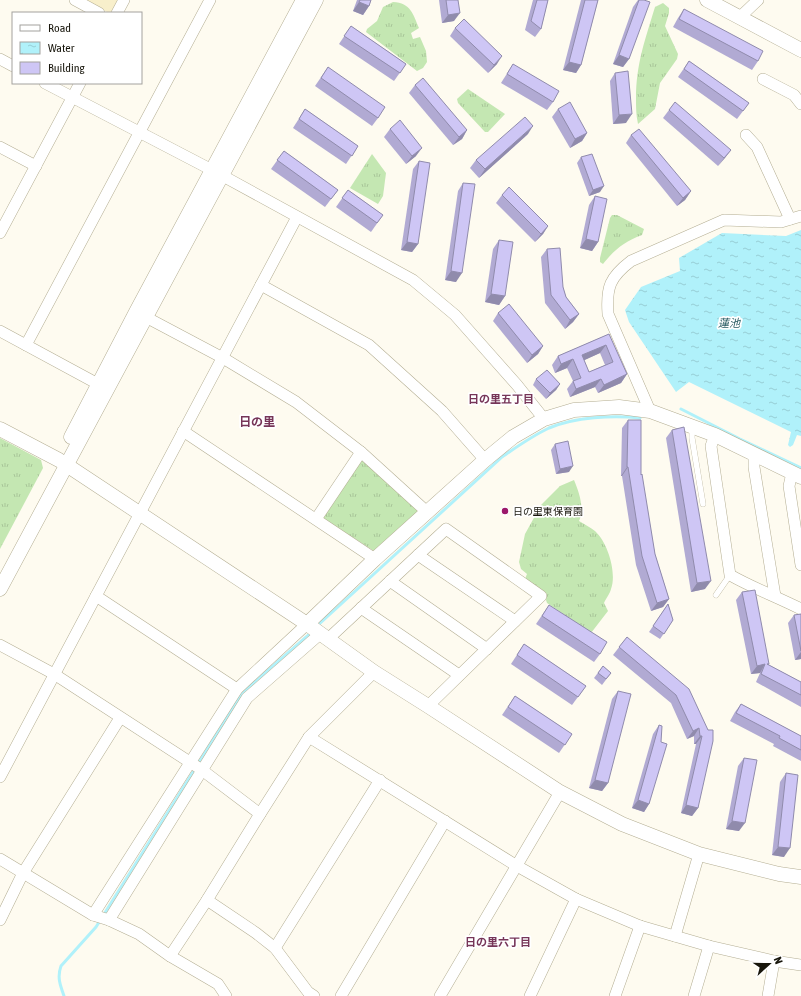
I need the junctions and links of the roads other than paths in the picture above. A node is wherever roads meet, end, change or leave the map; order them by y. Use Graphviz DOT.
graph roads {
  1 [pos="75,0"];
  2 [pos="124,0"];
  3 [pos="210,0"];
  4 [pos="303,0"];
  5 [pos="316,0"];
  6 [pos="707,0"];
  7 [pos="758,0"];
  8 [pos="97,12"];
  9 [pos="118,12"];
  10 [pos="740,16"];
  11 [pos="801,50"];
  12 [pos="0,59"];
  13 [pos="12,65"];
  14 [pos="763,79"];
  15 [pos="47,84"];
  16 [pos="80,84"];
  17 [pos="73,98"];
  18 [pos="801,104"];
  19 [pos="139,132"];
  20 [pos="746,135"];
  21 [pos="0,147"];
  22 [pos="36,166"];
  23 [pos="217,173"];
  24 [pos="801,216"];
  25 [pos="297,217"];
  26 [pos="790,219"];
  27 [pos="0,233"];
  28 [pos="261,285"];
  29 [pos="141,314"];
  30 [pos="0,331"];
  31 [pos="26,345"];
  32 [pos="223,358"];
  33 [pos="98,384"];
  34 [pos="650,411"];
  35 [pos="544,419"];
  36 [pos="692,426"];
  37 [pos="0,429"];
  38 [pos="182,431"];
  39 [pos="715,435"];
  40 [pos="360,452"];
  41 [pos="754,454"];
  42 [pos="484,460"];
  43 [pos="63,463"];
  44 [pos="796,475"];
  45 [pos="703,504"];
  46 [pos="427,512"];
  47 [pos="139,514"];
  48 [pos="316,519"];
  49 [pos="418,555"];
  50 [pos="375,559"];
  51 [pos="801,564"];
  52 [pos="0,570"];
  53 [pos="730,575"];
  54 [pos="390,581"];
  55 [pos="0,589"];
  56 [pos="716,595"];
  57 [pos="96,596"];
  58 [pos="774,596"];
  59 [pos="361,608"];
  60 [pos="801,609"];
  61 [pos="515,621"];
  62 [pos="307,624"];
  63 [pos="324,636"];
  64 [pos="0,645"];
  65 [pos="487,649"];
  66 [pos="374,672"];
  67 [pos="54,674"];
  68 [pos="459,675"];
  69 [pos="237,688"];
  70 [pos="428,706"];
  71 [pos="120,718"];
  72 [pos="309,737"];
  73 [pos="189,763"];
  74 [pos="202,770"];
  75 [pos="0,777"];
  76 [pos="380,780"];
  77 [pos="560,792"];
  78 [pos="260,814"];
  79 [pos="445,821"];
  80 [pos="699,854"];
  81 [pos="0,859"];
  82 [pos="517,866"];
  83 [pos="23,873"];
  84 [pos="801,877"];
  85 [pos="576,899"];
  86 [pos="207,900"];
  87 [pos="93,915"];
  88 [pos="0,920"];
  89 [pos="109,920"];
  90 [pos="640,926"];
  91 [pos="674,936"];
  92 [pos="709,946"];
  93 [pos="275,948"];
  94 [pos="170,956"];
  95 [pos="774,961"];
  96 [pos="801,965"];
  97 [pos="226,996"];
  98 [pos="314,996"];
  99 [pos="340,996"];
  100 [pos="440,996"];
  101 [pos="530,996"];
  102 [pos="615,996"];
  103 [pos="694,996"];
  104 [pos="768,996"];
  1 -- 8 [label="street"];
  2 -- 9 [label="street"];
  3 -- 19 [label="street"];
  4 -- 23 [label="street"];
  5 -- 23 [label="street"];
  6 -- 10 [label="street"];
  7 -- 10 [label="street"];
  10 -- 11 [label="street"];
  12 -- 13 [label="street"];
  14 -- 18 [label="street"];
  15 -- 17 [label="street"];
  16 -- 17 [label="street"];
  17 -- 19 [label="street"];
  17 -- 22 [label="street"];
  19 -- 23 [label="street"];
  19 -- 31 [label="street"];
  20 -- 26 [label="street"];
  21 -- 22 [label="street"];
  22 -- 27 [label="street"];
  23 -- 25 [label="street"];
  23 -- 29 [label="street"];
  24 -- 26 [label="street"];
  25 -- 28 [label="street"];
  25 -- 35 [label="street"];
  26 -- 34 [label="street"];
  28 -- 32 [label="street"];
  28 -- 42 [label="street"];
  29 -- 32 [label="street"];
  29 -- 33 [label="street"];
  29 -- 43 [label="street"];
  30 -- 31 [label="street"];
  31 -- 33 [label="street"];
  32 -- 38 [label="street"];
  32 -- 40 [label="street"];
  33 -- 43 [label="street"];
  34 -- 35 [label="street"];
  34 -- 36 [label="street"];
  35 -- 42 [label="street"];
  36 -- 39 [label="street"];
  36 -- 45 [label="lane"];
  37 -- 43 [label="street"];
  38 -- 47 [label="street"];
  38 -- 48 [label="street"];
  39 -- 41 [label="street"];
  39 -- 53 [label="street"];
  40 -- 46 [label="street"];
  40 -- 48 [label="street"];
  41 -- 44 [label="street"];
  41 -- 58 [label="street"];
  42 -- 46 [label="street"];
  43 -- 47 [label="street"];
  43 -- 52 [label="street"];
  43 -- 55 [label="street"];
  44 -- 51 [label="street"];
  46 -- 50 [label="street"];
  47 -- 57 [label="street"];
  47 -- 62 [label="street"];
  48 -- 50 [label="street"];
  49 -- 54 [label="street"];
  49 -- 61 [label="street"];
  49 -- 61 [label="street"];
  50 -- 62 [label="street"];
  53 -- 56 [label="lane"];
  53 -- 58 [label="street"];
  54 -- 59 [label="street"];
  54 -- 65 [label="street"];
  57 -- 67 [label="street"];
  57 -- 69 [label="street"];
  58 -- 60 [label="street"];
  59 -- 63 [label="street"];
  59 -- 68 [label="street"];
  61 -- 65 [label="street"];
  62 -- 63 [label="street"];
  62 -- 69 [label="street"];
  63 -- 66 [label="street"];
  63 -- 74 [label="street"];
  64 -- 67 [label="street"];
  65 -- 68 [label="street"];
  66 -- 70 [label="street"];
  66 -- 72 [label="street"];
  67 -- 71 [label="street"];
  67 -- 75 [label="street"];
  68 -- 70 [label="street"];
  69 -- 73 [label="street"];
  70 -- 77 [label="street"];
  71 -- 73 [label="street"];
  71 -- 83 [label="street"];
  72 -- 76 [label="street"];
  72 -- 78 [label="street"];
  73 -- 74 [label="street"];
  73 -- 87 [label="street"];
  74 -- 78 [label="street"];
  74 -- 89 [label="street"];
  76 -- 79 [label="street"];
  76 -- 93 [label="street"];
  77 -- 80 [label="street"];
  77 -- 82 [label="street"];
  78 -- 86 [label="street"];
  79 -- 82 [label="street"];
  79 -- 99 [label="street"];
  80 -- 84 [label="street"];
  80 -- 91 [label="street"];
  81 -- 83 [label="street"];
  82 -- 85 [label="street"];
  82 -- 100 [label="street"];
  83 -- 87 [label="street"];
  83 -- 88 [label="street"];
  85 -- 90 [label="street"];
  85 -- 101 [label="street"];
  86 -- 93 [label="street"];
  86 -- 94 [label="street"];
  87 -- 89 [label="street"];
  89 -- 94 [label="street"];
  90 -- 91 [label="street"];
  90 -- 102 [label="street"];
  91 -- 92 [label="street"];
  92 -- 95 [label="street"];
  92 -- 103 [label="street"];
  93 -- 98 [label="street"];
  94 -- 97 [label="street"];
  95 -- 96 [label="street"];
  95 -- 104 [label="street"];
}
